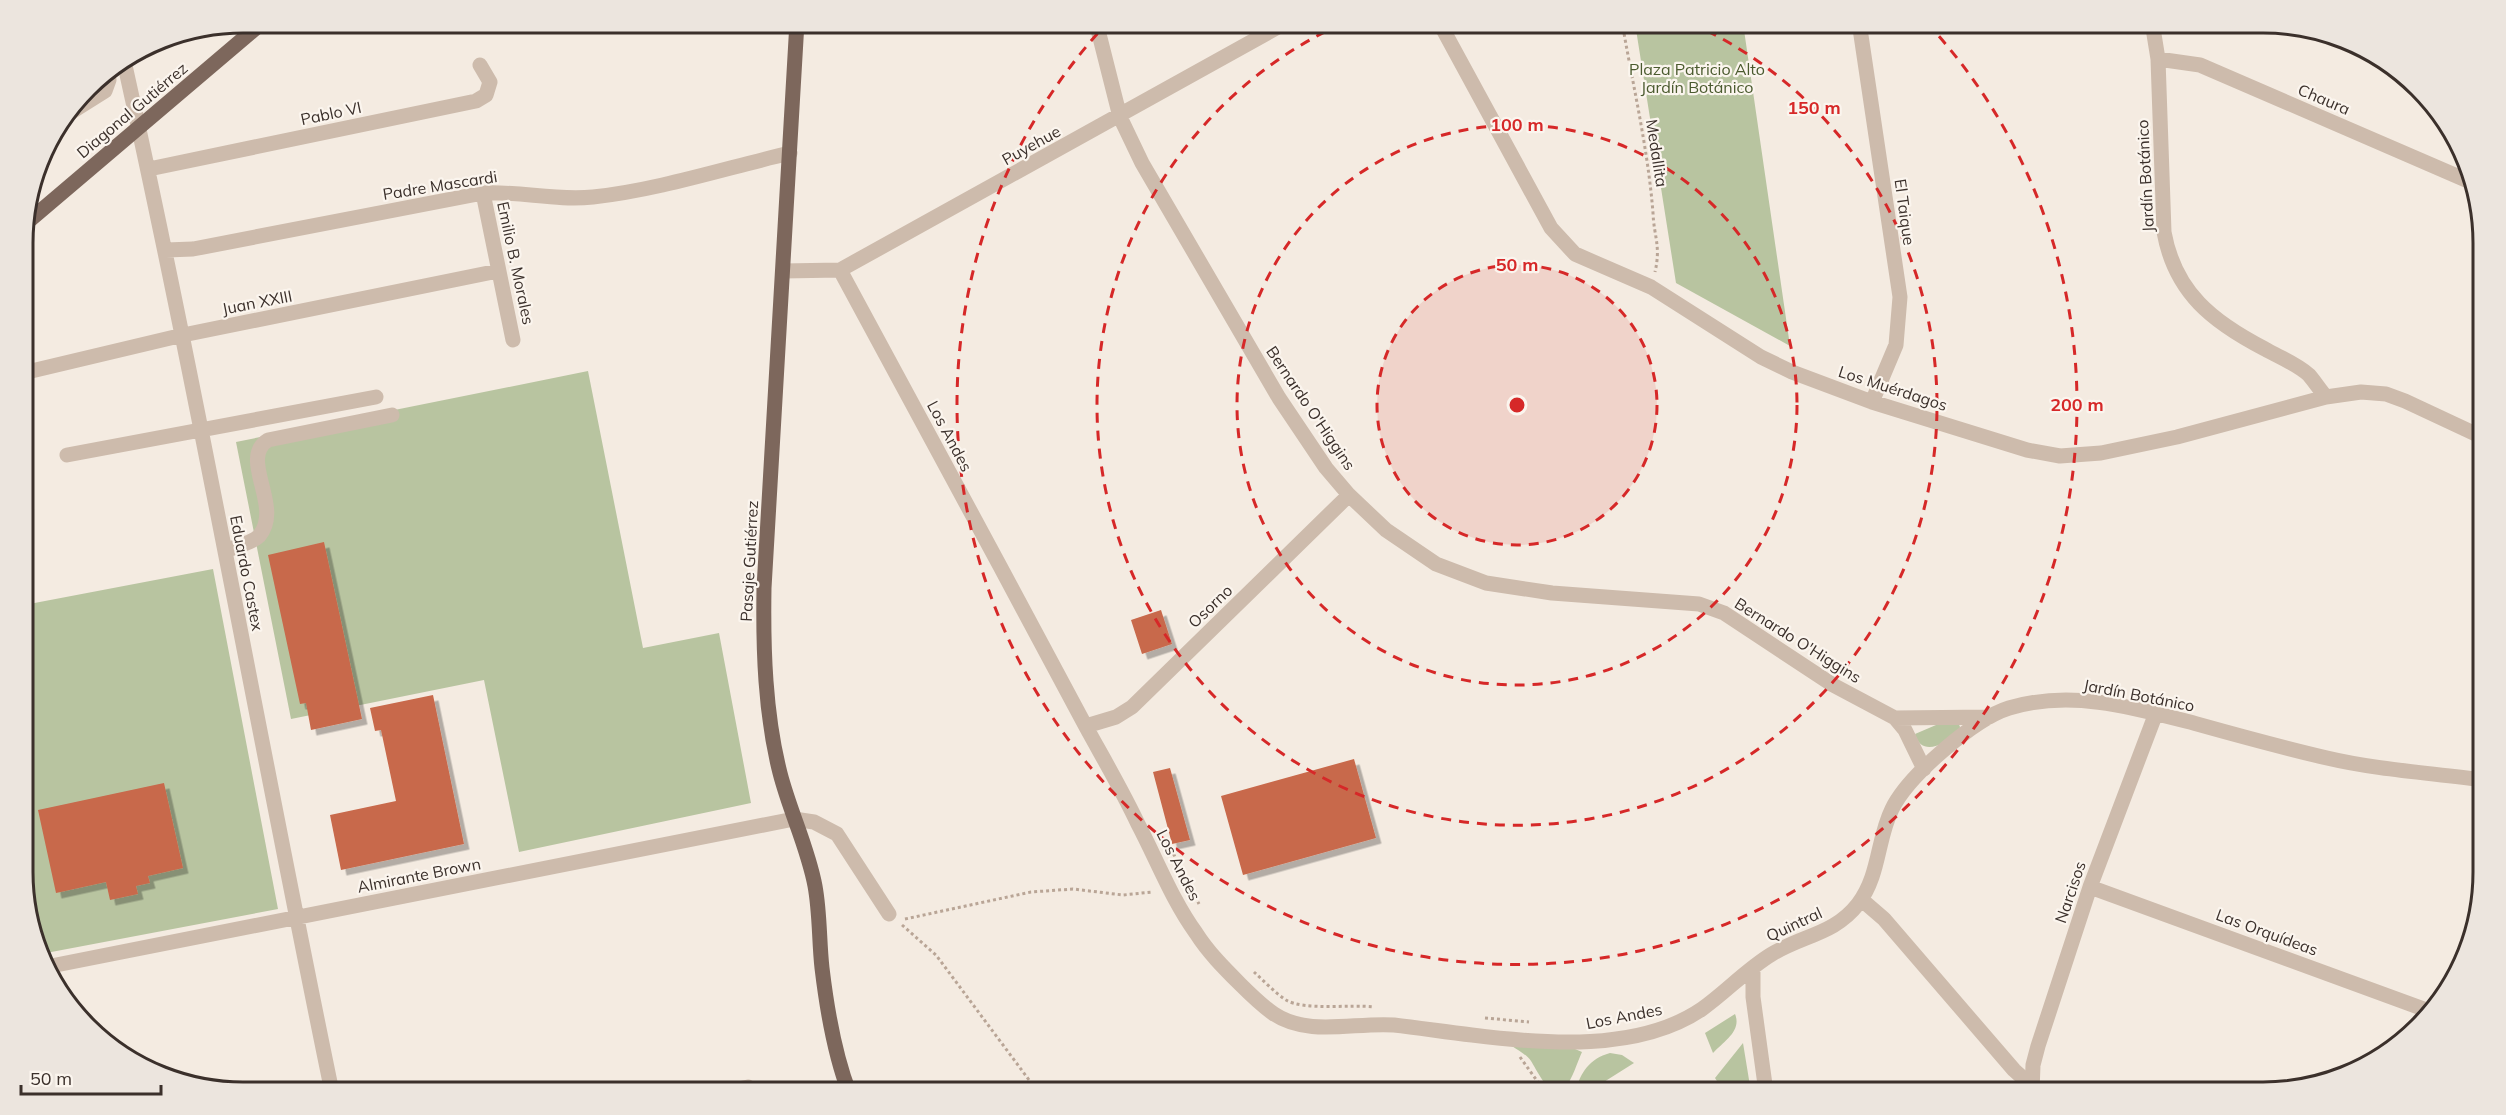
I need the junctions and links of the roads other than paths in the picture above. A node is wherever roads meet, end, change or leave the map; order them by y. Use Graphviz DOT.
graph roads {
  1 [pos="250,33"];
  2 [pos="796,33"];
  3 [pos="1099,33"];
  4 [pos="1268,33"];
  5 [pos="1445,33"];
  6 [pos="1861,33"];
  7 [pos="2154,33"];
  8 [pos="2158,59"];
  9 [pos="480,65"];
  10 [pos="126,68"];
  11 [pos="108,82"];
  12 [pos="86,103"];
  13 [pos="1120,117"];
  14 [pos="139,128"];
  15 [pos="790,153"];
  16 [pos="149,169"];
  17 [pos="2463,178"];
  18 [pos="483,193"];
  19 [pos="35,216"];
  20 [pos="166,250"];
  21 [pos="840,270"];
  22 [pos="783,271"];
  23 [pos="498,272"];
  24 [pos="183,335"];
  25 [pos="513,340"];
  26 [pos="33,371"];
  27 [pos="376,397"];
  28 [pos="2325,397"];
  29 [pos="1872,402"];
  30 [pos="392,415"];
  31 [pos="201,430"];
  32 [pos="2473,433"];
  33 [pos="67,455"];
  34 [pos="1349,495"];
  35 [pos="225,551"];
  36 [pos="2156,713"];
  37 [pos="1989,717"];
  38 [pos="1895,718"];
  39 [pos="1086,726"];
  40 [pos="1924,769"];
  41 [pos="2473,779"];
  42 [pos="794,819"];
  43 [pos="2090,886"];
  44 [pos="1862,900"];
  45 [pos="889,914"];
  46 [pos="296,918"];
  47 [pos="55,965"];
  48 [pos="1753,969"];
  49 [pos="2423,1009"];
  50 [pos="330,1082"];
  51 [pos="846,1082"];
  52 [pos="1765,1082"];
  53 [pos="2026,1082"];
  54 [pos="2034,1082"];
  1 -- 14 [label="main road, Diagonal Gutiérrez"];
  2 -- 15 [label="main road, Pasaje Gutiérrez"];
  3 -- 13 [label="street, Bernardo O'Higgins"];
  4 -- 13 [label="street, Puyehue"];
  5 -- 29 [label="street, Los Muérdagos"];
  6 -- 29 [label="street, El Taique"];
  7 -- 8 [label="street, Jardín Botánico"];
  8 -- 17 [label="street, Chaura"];
  8 -- 28 [label="street, Jardín Botánico"];
  9 -- 16 [label="street, Pablo VI"];
  10 -- 14 [label="street, Eduardo Castex"];
  11 -- 12 [label="street"];
  13 -- 21 [label="street, Puyehue"];
  13 -- 34 [label="street, Bernardo O'Higgins"];
  14 -- 16 [label="street, Eduardo Castex"];
  14 -- 19 [label="main road, Diagonal Gutiérrez"];
  15 -- 18 [label="street, Padre Mascardi"];
  15 -- 22 [label="main road, Pasaje Gutiérrez"];
  16 -- 20 [label="street, Eduardo Castex"];
  18 -- 20 [label="street, Padre Mascardi"];
  18 -- 23 [label="street, Emilio B. Morales"];
  20 -- 24 [label="street, Eduardo Castex"];
  21 -- 22 [label="street, Puyehue"];
  21 -- 39 [label="street, Los Andes"];
  22 -- 42 [label="main road, Pasaje Gutiérrez"];
  23 -- 24 [label="street, Juan XXIII"];
  23 -- 25 [label="street, Emilio B. Morales"];
  24 -- 26 [label="street, Juan XXIII"];
  24 -- 31 [label="street, Eduardo Castex"];
  27 -- 31 [label="street"];
  28 -- 29 [label="street, Los Muérdagos"];
  28 -- 32 [label="street, Los Muérdagos"];
  30 -- 35 [label="street"];
  31 -- 33 [label="street"];
  31 -- 35 [label="street, Eduardo Castex"];
  34 -- 38 [label="street, Bernardo O'Higgins"];
  34 -- 39 [label="street, Osorno"];
  35 -- 46 [label="street, Eduardo Castex"];
  36 -- 37 [label="street, Jardín Botánico"];
  36 -- 41 [label="street, Jardín Botánico"];
  36 -- 43 [label="street, Narcisos"];
  37 -- 38 [label="street, Bernardo O'Higgins"];
  37 -- 40 [label="street, Jardín Botánico"];
  38 -- 40 [label="street, Bernardo O'Higgins"];
  39 -- 48 [label="street, Los Andes"];
  40 -- 44 [label="street, Jardín Botánico"];
  42 -- 45 [label="street"];
  42 -- 46 [label="street, Almirante Brown"];
  42 -- 51 [label="main road, Pasaje Gutiérrez"];
  43 -- 49 [label="street, Las Orquídeas"];
  43 -- 54 [label="street, Narcisos"];
  44 -- 48 [label="street, Quintral"];
  44 -- 53 [label="street"];
  46 -- 47 [label="street, Almirante Brown"];
  46 -- 50 [label="street, Eduardo Castex"];
  48 -- 52 [label="street"];
}
